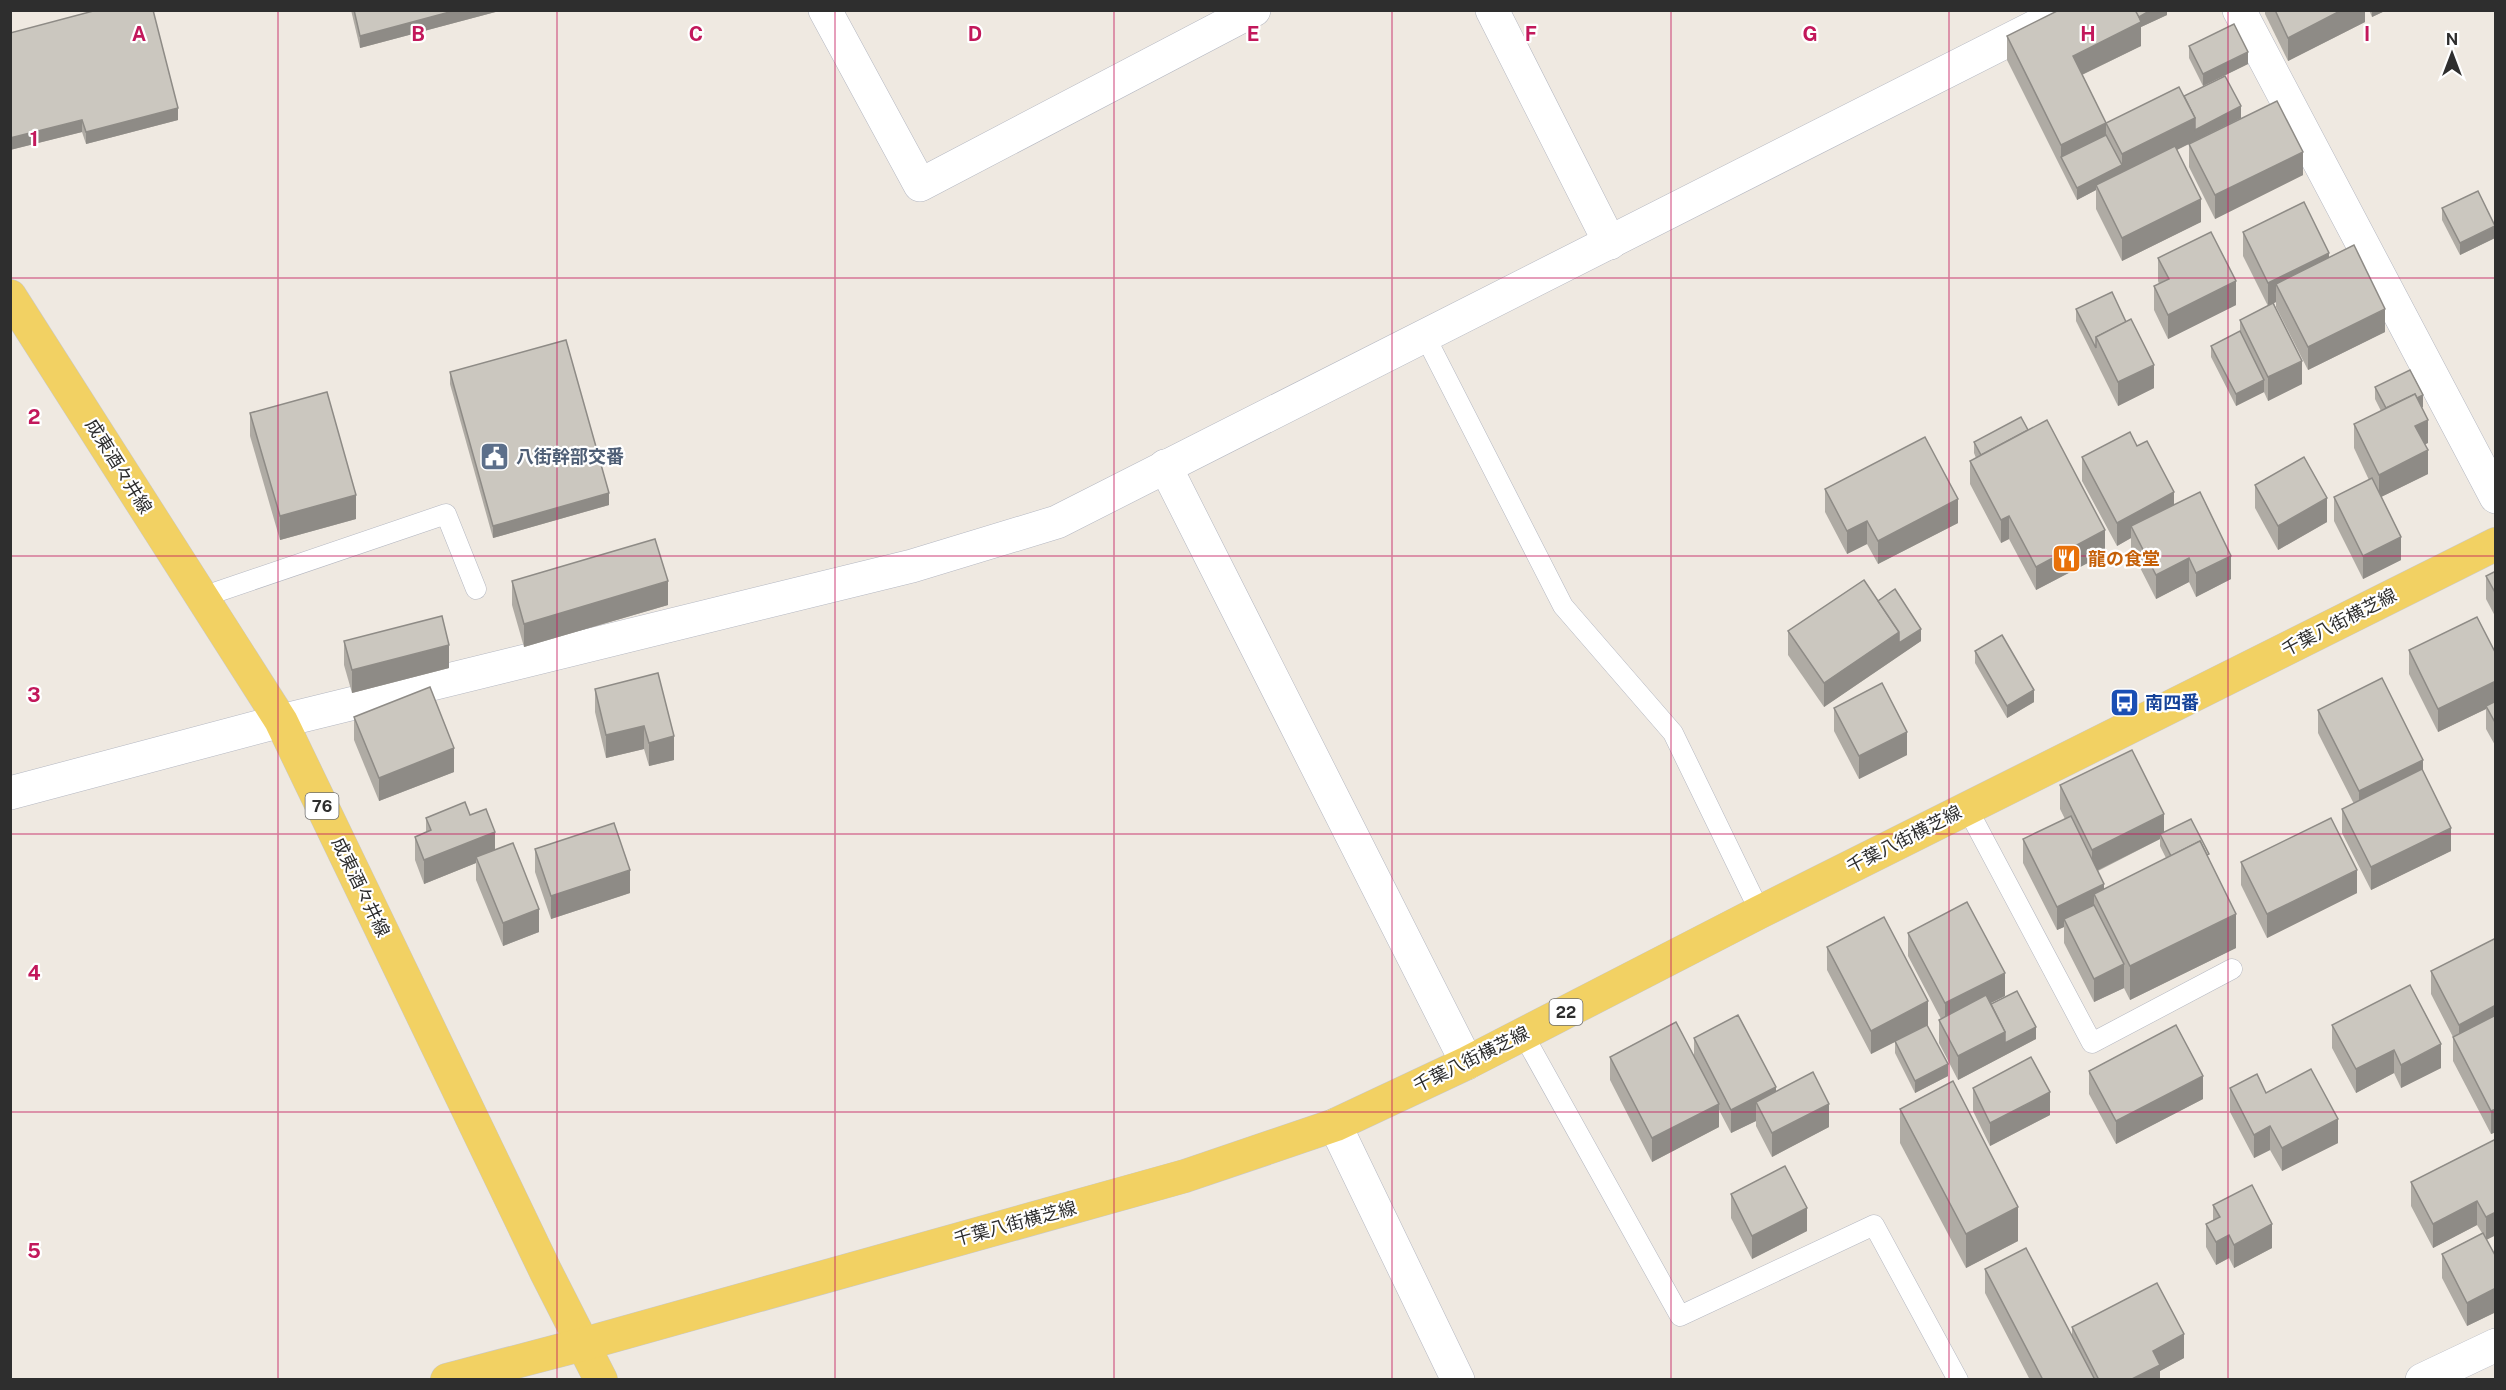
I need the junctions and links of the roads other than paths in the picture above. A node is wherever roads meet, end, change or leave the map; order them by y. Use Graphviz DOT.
graph roads {
  1 [pos="825,10"];
  2 [pos="1254,10"];
  3 [pos="1492,10"];
  4 [pos="2067,10"];
  5 [pos="2239,10"];
  6 [pos="1610,243"];
  7 [pos="14,310"];
  8 [pos="1425,336"];
  9 [pos="1165,466"];
  10 [pos="2496,497"];
  11 [pos="2496,544"];
  12 [pos="476,590"];
  13 [pos="202,597"];
  14 [pos="281,721"];
  15 [pos="10,794"];
  16 [pos="1967,807"];
  17 [pos="1760,912"];
  18 [pos="2232,969"];
  19 [pos="1523,1034"];
  20 [pos="1467,1063"];
  21 [pos="1335,1125"];
  22 [pos="584,1344"];
  23 [pos="2496,1346"];
  24 [pos="447,1380"];
  25 [pos="601,1380"];
  26 [pos="1458,1380"];
  27 [pos="1958,1380"];
  28 [pos="2422,1380"];
  1 -- 2 [label="street"];
  3 -- 6 [label="street"];
  4 -- 6 [label="street"];
  5 -- 10 [label="street"];
  6 -- 8 [label="street"];
  7 -- 13 [label="main road, 成東酒々井線 / 76"];
  8 -- 9 [label="street"];
  8 -- 17 [label="lane"];
  9 -- 14 [label="street"];
  9 -- 20 [label="street"];
  11 -- 16 [label="main road, 千葉八街横芝線 / 22"];
  12 -- 13 [label="lane"];
  13 -- 14 [label="main road, 成東酒々井線 / 76"];
  14 -- 15 [label="street"];
  14 -- 22 [label="main road, 成東酒々井線 / 76"];
  16 -- 17 [label="main road, 千葉八街横芝線 / 22"];
  16 -- 18 [label="lane"];
  17 -- 19 [label="main road, 千葉八街横芝線 / 22"];
  19 -- 20 [label="main road, 千葉八街横芝線 / 22"];
  19 -- 27 [label="lane"];
  20 -- 21 [label="main road, 千葉八街横芝線 / 22"];
  21 -- 22 [label="main road, 千葉八街横芝線 / 22"];
  21 -- 26 [label="street"];
  22 -- 24 [label="main road, 千葉八街横芝線 / 22"];
  22 -- 25 [label="main road, 76"];
  23 -- 28 [label="street"];
}
